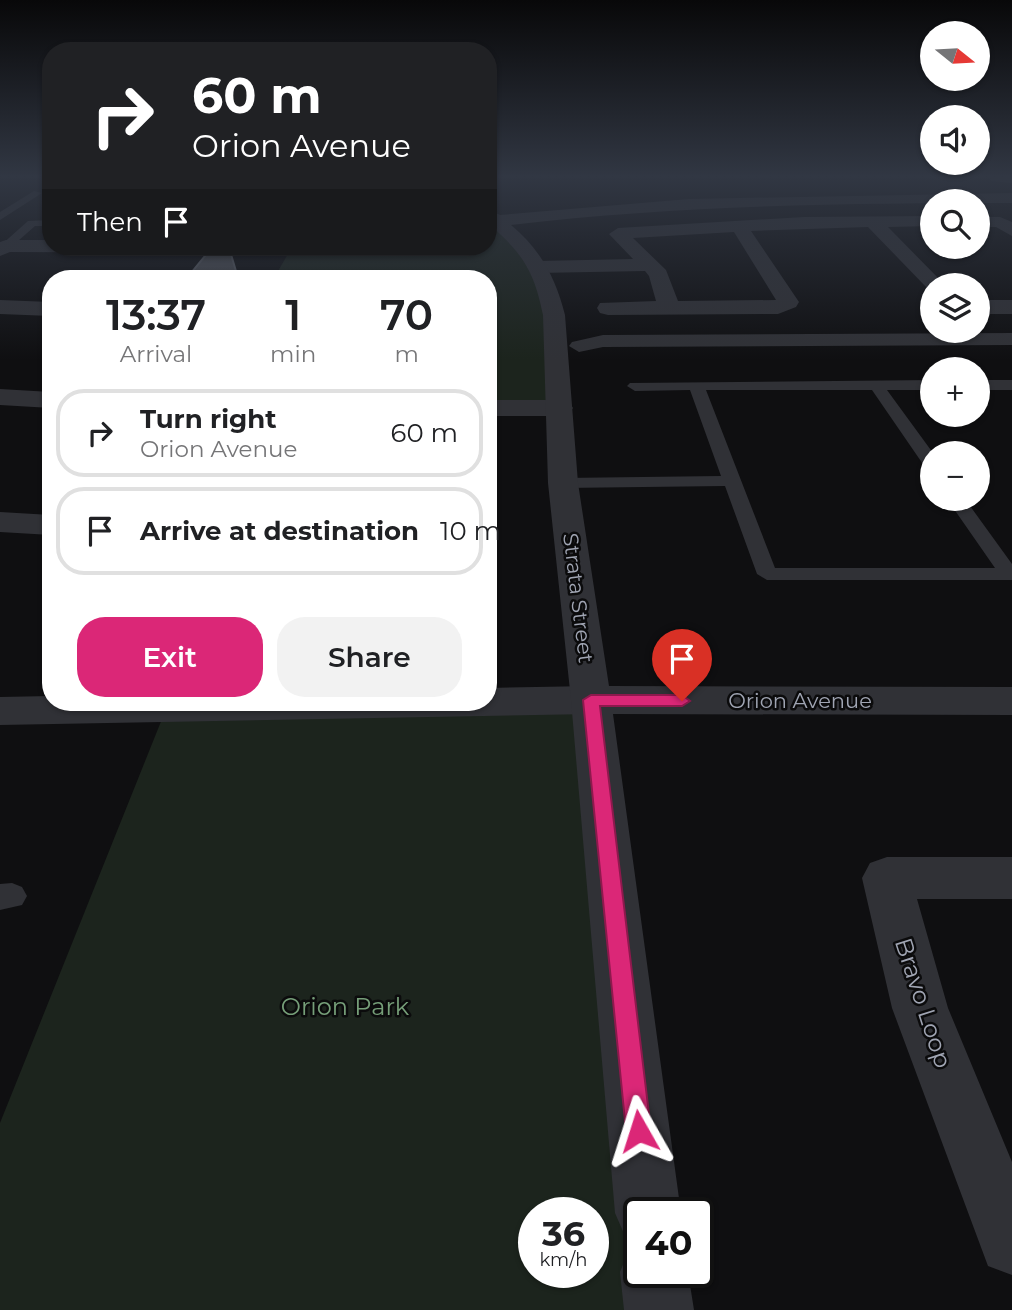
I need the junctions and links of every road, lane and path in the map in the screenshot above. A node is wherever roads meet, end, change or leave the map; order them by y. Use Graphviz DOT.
graph roads {
  1 [pos="515,238"];
  2 [pos="623,238"];
  3 [pos="747,238"];
  4 [pos="889,238"];
  5 [pos="3,248"];
  6 [pos="42,248"];
  7 [pos="203,256"];
  8 [pos="652,265"];
  9 [pos="191,270"];
  10 [pos="539,270"];
  11 [pos="923,273"];
  12 [pos="0,307"];
  13 [pos="990,307"];
  14 [pos="1012,307"];
  15 [pos="608,308"];
  16 [pos="669,308"];
  17 [pos="42,309"];
  18 [pos="1012,339"];
  19 [pos="579,346"];
  20 [pos="696,385"];
  21 [pos="876,385"];
  22 [pos="920,385"];
  23 [pos="990,385"];
  24 [pos="1012,385"];
  25 [pos="635,386"];
  26 [pos="0,397"];
  27 [pos="42,399"];
  28 [pos="497,408"];
  29 [pos="560,408"];
  30 [pos="920,448"];
  31 [pos="732,481"];
  32 [pos="563,483"];
  33 [pos="965,511"];
  34 [pos="0,522"];
  35 [pos="42,525"];
  36 [pos="1011,574"];
  37 [pos="591,700"];
  38 [pos="1012,701"];
  39 [pos="497,702"];
  40 [pos="42,710"];
  41 [pos="0,711"];
  42 [pos="1012,878"];
  43 [pos="646,1197"];
  44 [pos="1012,1242"];
  45 [pos="656,1288"];
  46 [pos="659,1310"];
  1 -- 10 [label="street, Strata Street"];
  2 -- 8 [label="street"];
  3 -- 16 [label="street"];
  4 -- 11 [label="street"];
  5 -- 6 [label="street"];
  7 -- 9 [label="street"];
  8 -- 10 [label="street"];
  8 -- 16 [label="street"];
  10 -- 29 [label="street, Strata Street"];
  12 -- 17 [label="street"];
  13 -- 14 [label="street"];
  15 -- 16 [label="street"];
  18 -- 19 [label="street"];
  20 -- 21 [label="lane"];
  20 -- 25 [label="lane"];
  20 -- 31 [label="lane"];
  21 -- 22 [label="lane"];
  21 -- 30 [label="lane"];
  23 -- 24 [label="lane"];
  26 -- 27 [label="street"];
  28 -- 29 [label="street"];
  29 -- 32 [label="street, Strata Street"];
  31 -- 32 [label="lane"];
  31 -- 36 [label="lane"];
  32 -- 37 [label="street, Strata Street"];
  33 -- 36 [label="lane"];
  34 -- 35 [label="street"];
  37 -- 38 [label="street, Orion Avenue"];
  37 -- 39 [label="street, Orion Avenue"];
  37 -- 43 [label="street, Strata Street"];
  40 -- 41 [label="street, Orion Avenue"];
  42 -- 44 [label="street, Bravo Loop"];
  45 -- 46 [label="street"];
}
